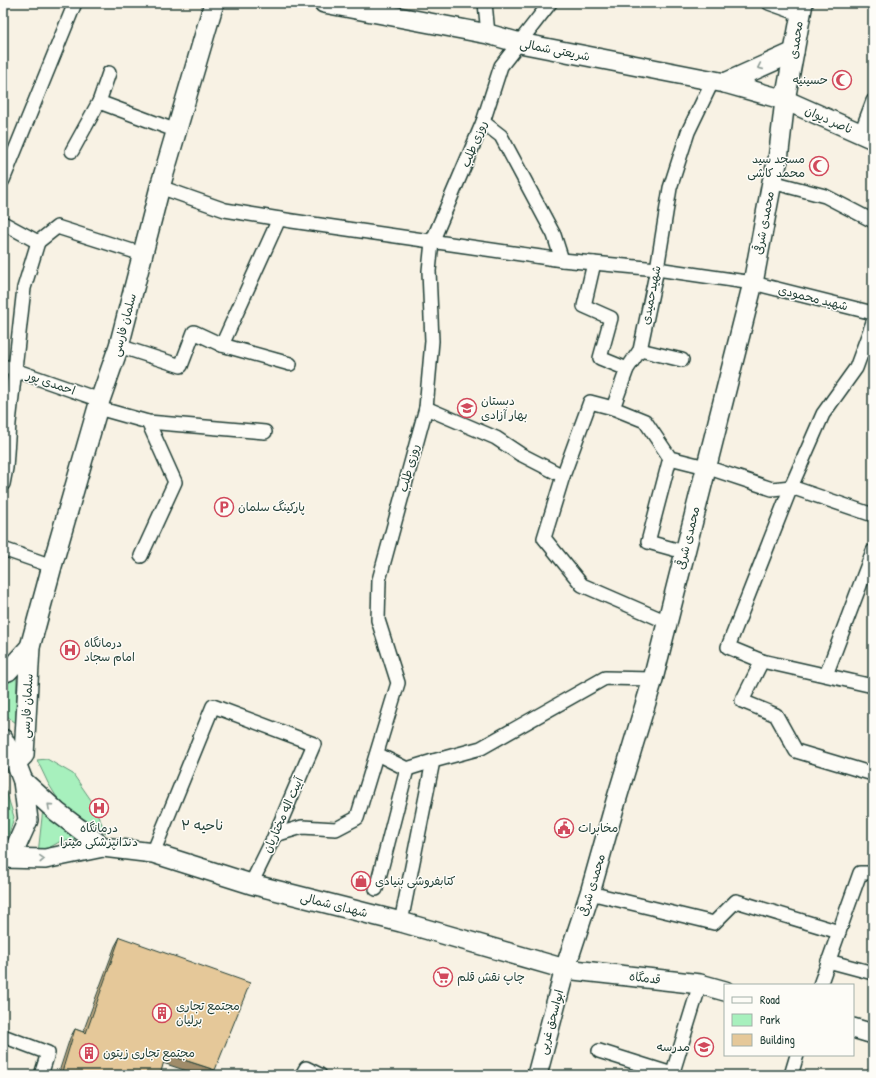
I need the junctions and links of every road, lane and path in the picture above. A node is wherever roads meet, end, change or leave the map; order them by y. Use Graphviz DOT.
graph roads {
  1 [pos="75,3"];
  2 [pos="214,3"];
  3 [pos="324,3"];
  4 [pos="486,3"];
  5 [pos="550,3"];
  6 [pos="769,3"];
  7 [pos="801,8"];
  8 [pos="488,34"];
  9 [pos="520,43"];
  10 [pos="794,52"];
  11 [pos="109,73"];
  12 [pos="719,81"];
  13 [pos="785,100"];
  14 [pos="873,101"];
  15 [pos="99,102"];
  16 [pos="483,122"];
  17 [pos="177,131"];
  18 [pos="867,136"];
  19 [pos="72,151"];
  20 [pos="3,180"];
  21 [pos="772,182"];
  22 [pos="160,187"];
  23 [pos="279,219"];
  24 [pos="873,221"];
  25 [pos="3,223"];
  26 [pos="38,242"];
  27 [pos="432,242"];
  28 [pos="142,254"];
  29 [pos="562,260"];
  30 [pos="594,263"];
  31 [pos="656,269"];
  32 [pos="753,283"];
  33 [pos="873,313"];
  34 [pos="873,322"];
  35 [pos="222,344"];
  36 [pos="120,346"];
  37 [pos="640,350"];
  38 [pos="682,360"];
  39 [pos="290,364"];
  40 [pos="9,368"];
  41 [pos="627,369"];
  42 [pos="99,404"];
  43 [pos="426,408"];
  44 [pos="613,408"];
  45 [pos="148,422"];
  46 [pos="265,432"];
  47 [pos="670,458"];
  48 [pos="706,467"];
  49 [pos="563,476"];
  50 [pos="3,484"];
  51 [pos="791,487"];
  52 [pos="873,516"];
  53 [pos="3,549"];
  54 [pos="873,551"];
  55 [pos="684,552"];
  56 [pos="141,556"];
  57 [pos="52,566"];
  58 [pos="667,622"];
  59 [pos="30,647"];
  60 [pos="762,661"];
  61 [pos="3,673"];
  62 [pos="826,675"];
  63 [pos="653,679"];
  64 [pos="873,686"];
  65 [pos="3,739"];
  66 [pos="377,754"];
  67 [pos="433,762"];
  68 [pos="16,763"];
  69 [pos="407,769"];
  70 [pos="873,774"];
  71 [pos="23,781"];
  72 [pos="275,836"];
  73 [pos="103,847"];
  74 [pos="153,853"];
  75 [pos="3,858"];
  76 [pos="873,873"];
  77 [pos="251,884"];
  78 [pos="376,889"];
  79 [pos="590,893"];
  80 [pos="401,922"];
  81 [pos="839,932"];
  82 [pos="828,961"];
  83 [pos="565,969"];
  84 [pos="873,973"];
  85 [pos="700,984"];
  86 [pos="820,984"];
  87 [pos="724,991"];
  88 [pos="854,1028"];
  89 [pos="873,1034"];
  90 [pos="3,1036"];
  91 [pos="599,1051"];
  92 [pos="797,1056"];
  93 [pos="672,1074"];
  94 [pos="793,1074"];
  95 [pos="41,1075"];
  96 [pos="302,1075"];
  97 [pos="320,1075"];
  98 [pos="537,1075"];
  1 -- 20 [label="street"];
  2 -- 17 [label="main road, سلمان فارسی"];
  3 -- 8 [label="main road, شریعتی شمالی"];
  4 -- 8 [label="street"];
  5 -- 9 [label="street, روزی طلب"];
  6 -- 7 [label="street"];
  7 -- 10 [label="main road, محمدی"];
  8 -- 9 [label="main road, شریعتی شمالی"];
  9 -- 12 [label="main road, شریعتی شمالی"];
  9 -- 16 [label="street, روزی طلب"];
  10 -- 12 [label="main road, one-way"];
  10 -- 13 [label="main road, محمدی"];
  11 -- 15 [label="street"];
  12 -- 13 [label="main road, شریعتی شمالی"];
  12 -- 31 [label="street, شهیدحمیدی"];
  13 -- 18 [label="main road, ناصر دیوان"];
  13 -- 21 [label="main road, محمدی شرقی"];
  14 -- 18 [label="street"];
  15 -- 17 [label="street"];
  15 -- 19 [label="street"];
  16 -- 27 [label="street, روزی طلب"];
  16 -- 29 [label="street"];
  17 -- 22 [label="main road, سلمان فارسی"];
  21 -- 24 [label="street"];
  21 -- 32 [label="main road, محمدی شرقی"];
  22 -- 23 [label="street, شهید محمودی"];
  22 -- 28 [label="main road, سلمان فارسی"];
  23 -- 27 [label="street, شهید محمودی"];
  23 -- 35 [label="street"];
  25 -- 26 [label="street"];
  26 -- 28 [label="street"];
  26 -- 40 [label="street"];
  27 -- 29 [label="street, شهید محمودی"];
  27 -- 43 [label="street, روزی طلب"];
  28 -- 36 [label="main road, سلمان فارسی"];
  29 -- 30 [label="street, شهید محمودی"];
  30 -- 31 [label="street, شهید محمودی"];
  30 -- 41 [label="street"];
  31 -- 32 [label="street, شهید محمودی"];
  31 -- 37 [label="street, شهیدحمیدی"];
  32 -- 33 [label="street, شهید محمودی"];
  32 -- 48 [label="main road, محمدی شرقی"];
  34 -- 51 [label="street"];
  35 -- 36 [label="street"];
  35 -- 39 [label="street"];
  36 -- 42 [label="main road, سلمان فارسی"];
  37 -- 38 [label="street"];
  37 -- 41 [label="street, شهیدحمیدی"];
  40 -- 42 [label="street, احمدی پور"];
  40 -- 50 [label="street"];
  41 -- 44 [label="street, شهیدحمیدی"];
  42 -- 45 [label="street, احمدی پور"];
  42 -- 57 [label="main road, سلمان فارسی"];
  43 -- 49 [label="street"];
  43 -- 66 [label="street, روزی طلب"];
  44 -- 47 [label="street"];
  44 -- 49 [label="street"];
  45 -- 46 [label="street, احمدی پور"];
  45 -- 56 [label="street"];
  47 -- 48 [label="street"];
  47 -- 55 [label="street"];
  48 -- 51 [label="street"];
  48 -- 55 [label="main road, محمدی شرقی"];
  49 -- 58 [label="street"];
  51 -- 52 [label="street"];
  51 -- 60 [label="street"];
  53 -- 57 [label="street"];
  54 -- 62 [label="street"];
  55 -- 58 [label="main road, محمدی شرقی"];
  57 -- 59 [label="main road, سلمان فارسی"];
  58 -- 63 [label="main road, محمدی شرقی"];
  59 -- 61 [label="main road, سلمان فارسی"];
  59 -- 68 [label="main road, سلمان فارسی"];
  60 -- 62 [label="street"];
  60 -- 70 [label="street"];
  62 -- 64 [label="street"];
  63 -- 67 [label="street"];
  63 -- 79 [label="main road, محمدی شرقی"];
  65 -- 68 [label="main road"];
  66 -- 69 [label="street"];
  66 -- 72 [label="street, روزی طلب"];
  67 -- 69 [label="street"];
  67 -- 80 [label="street"];
  68 -- 71 [label="main road"];
  69 -- 78 [label="street"];
  73 -- 71 [label="main road, one-way"];
  71 -- 75 [label="main road"];
  72 -- 74 [label="street, آییت اله مختاریان"];
  72 -- 77 [label="street, آییت اله مختاریان"];
  73 -- 74 [label="main road, شهدای شمالی"];
  75 -- 73 [label="main road, one-way"];
  74 -- 77 [label="main road, شهدای شمالی"];
  76 -- 81 [label="street"];
  77 -- 80 [label="main road, شهدای شمالی"];
  79 -- 81 [label="street"];
  79 -- 83 [label="main road, محمدی شرقی"];
  80 -- 83 [label="main road, شهدای شمالی"];
  81 -- 82 [label="street"];
  82 -- 84 [label="street"];
  82 -- 86 [label="street"];
  83 -- 85 [label="main road, قدمگاه"];
  83 -- 98 [label="main road, ابواسحق غربی"];
  85 -- 87 [label="main road, قدمگاه"];
  85 -- 93 [label="street"];
  88 -- 89 [label="main road"];
  90 -- 95 [label="street"];
  91 -- 93 [label="street"];
  92 -- 94 [label="street"];
  96 -- 97 [label="street"];
}
